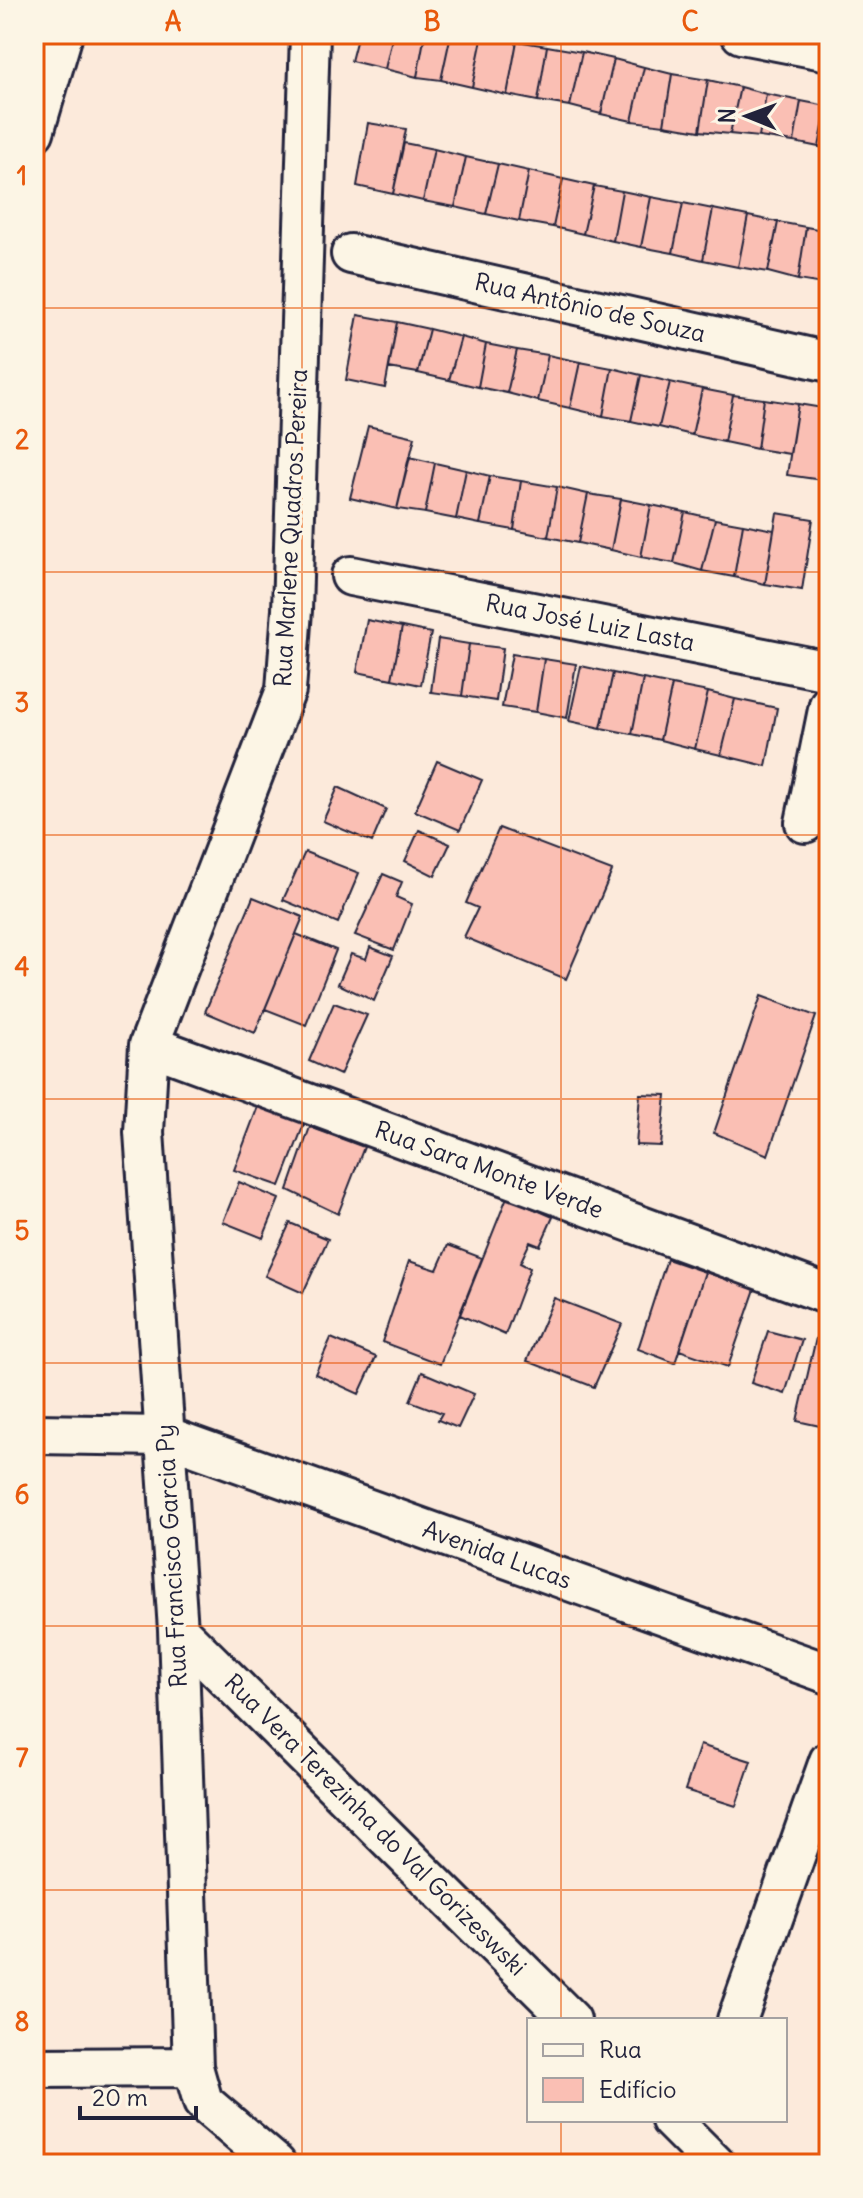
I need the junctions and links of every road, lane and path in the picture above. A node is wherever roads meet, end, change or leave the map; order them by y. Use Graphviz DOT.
graph roads {
  1 [pos="63,34"];
  2 [pos="310,34"];
  3 [pos="741,34"];
  4 [pos="829,51"];
  5 [pos="34,132"];
  6 [pos="351,254"];
  7 [pos="829,362"];
  8 [pos="351,576"];
  9 [pos="829,671"];
  10 [pos="829,705"];
  11 [pos="805,823"];
  12 [pos="149,1045"];
  13 [pos="829,1295"];
  14 [pos="34,1434"];
  15 [pos="165,1436"];
  16 [pos="178,1630"];
  17 [pos="829,1674"];
  18 [pos="829,1761"];
  19 [pos="569,2018"];
  20 [pos="738,2018"];
  21 [pos="193,2067"];
  22 [pos="34,2068"];
  23 [pos="276,2164"];
  1 -- 5 [label="street"];
  2 -- 12 [label="street, Rua Marlene Quadros Pereira"];
  3 -- 4 [label="street"];
  6 -- 7 [label="street, Rua Antônio de Souza"];
  8 -- 9 [label="street, Rua José Luiz Lasta"];
  10 -- 11 [label="street"];
  12 -- 13 [label="street, Rua Sara Monte Verde"];
  12 -- 15 [label="street, Rua Francisco Garcia Py"];
  14 -- 15 [label="street, Avenida Lucas"];
  15 -- 16 [label="street, Rua Francisco Garcia Py"];
  15 -- 17 [label="street, Avenida Lucas"];
  16 -- 19 [label="street, Rua Vera Terezinha do Val Gorizeswski"];
  16 -- 21 [label="street, Rua Francisco Garcia Py"];
  18 -- 20 [label="street"];
  21 -- 22 [label="street"];
  21 -- 23 [label="street, Rua Francisco Garcia Py"];
}
